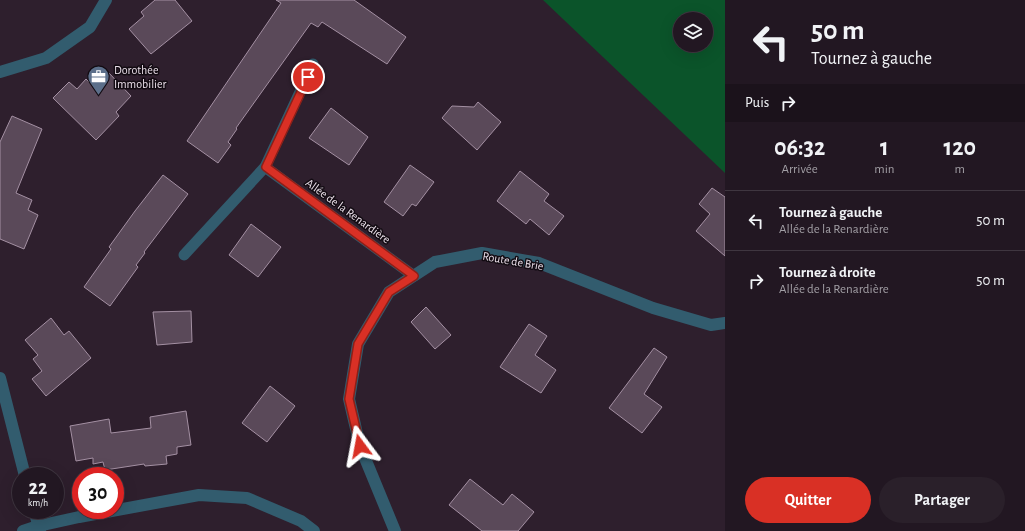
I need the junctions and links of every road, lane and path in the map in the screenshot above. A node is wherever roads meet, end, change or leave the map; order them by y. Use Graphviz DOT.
graph roads {
  1 [pos="106,0"];
  2 [pos="313,64"];
  3 [pos="0,72"];
  4 [pos="266,167"];
  5 [pos="184,255"];
  6 [pos="414,276"];
  7 [pos="725,323"];
  8 [pos="0,378"];
  9 [pos="2,402"];
  10 [pos="22,467"];
  11 [pos="39,528"];
  12 [pos="23,531"];
  13 [pos="314,531"];
  14 [pos="395,531"];
  1 -- 3 [label="street"];
  2 -- 4 [label="lane"];
  4 -- 5 [label="lane"];
  4 -- 6 [label="lane, Allée de la Renardière"];
  6 -- 7 [label="street, Route de Brie"];
  6 -- 14 [label="street, Route de Brie"];
  8 -- 9 [label="street"];
  9 -- 10 [label="street"];
  11 -- 12 [label="street"];
  11 -- 13 [label="street"];
}
